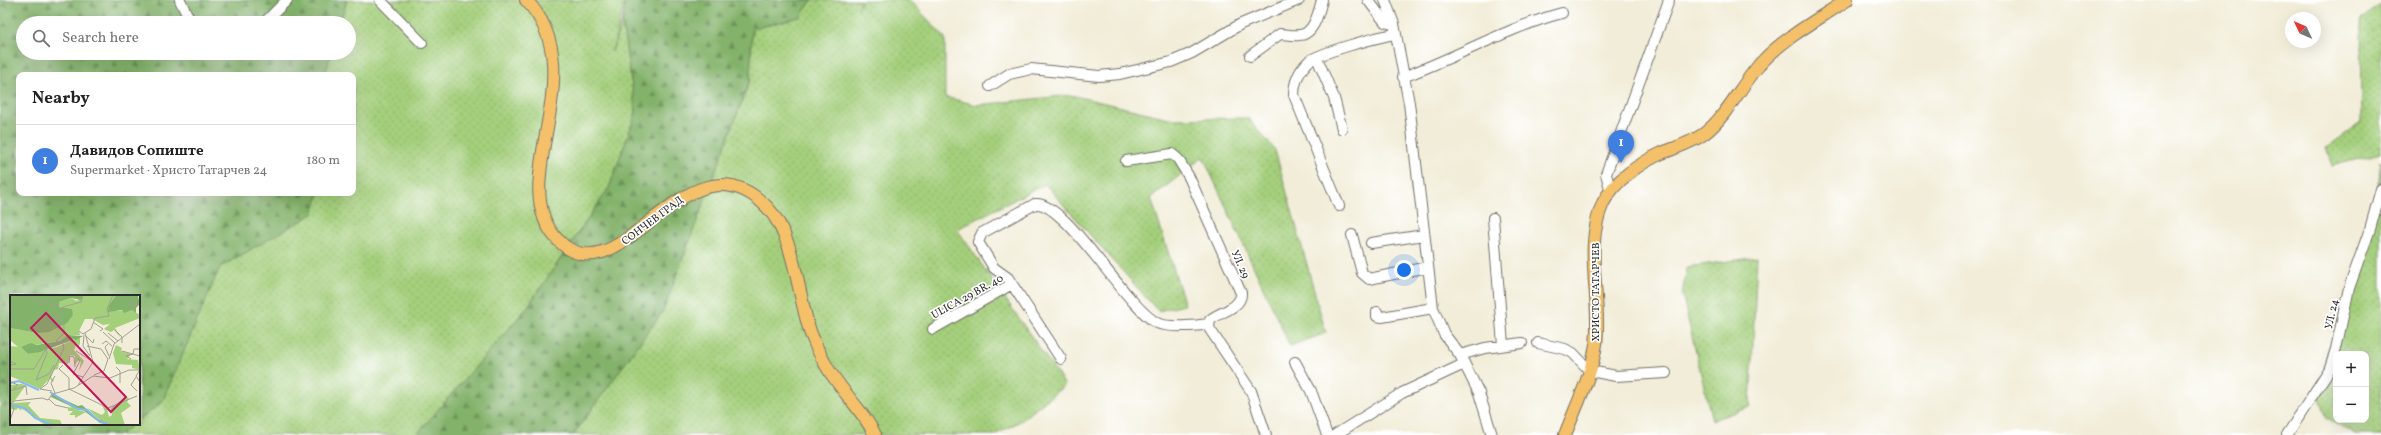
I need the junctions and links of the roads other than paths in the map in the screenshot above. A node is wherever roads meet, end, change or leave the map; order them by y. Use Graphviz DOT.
graph roads {
  1 [pos="180,0"];
  2 [pos="287,0"];
  3 [pos="380,0"];
  4 [pos="526,0"];
  5 [pos="1299,0"];
  6 [pos="1322,0"];
  7 [pos="1368,0"];
  8 [pos="1386,0"];
  9 [pos="1668,0"];
  10 [pos="1847,0"];
  11 [pos="1562,13"];
  12 [pos="188,16"];
  13 [pos="271,16"];
  14 [pos="1395,29"];
  15 [pos="422,43"];
  16 [pos="1250,56"];
  17 [pos="1317,58"];
  18 [pos="1403,77"];
  19 [pos="990,86"];
  20 [pos="1342,129"];
  21 [pos="1126,161"];
  22 [pos="2381,190"];
  23 [pos="1611,192"];
  24 [pos="1339,206"];
  25 [pos="1493,218"];
  26 [pos="1352,234"];
  27 [pos="1424,235"];
  28 [pos="1371,243"];
  29 [pos="1428,267"];
  30 [pos="1012,284"];
  31 [pos="1433,308"];
  32 [pos="1377,312"];
  33 [pos="1208,324"];
  34 [pos="933,329"];
  35 [pos="1522,342"];
  36 [pos="1538,343"];
  37 [pos="1503,345"];
  38 [pos="1061,358"];
  39 [pos="1462,359"];
  40 [pos="1295,362"];
  41 [pos="1590,371"];
  42 [pos="1666,373"];
  43 [pos="875,435"];
  44 [pos="1266,435"];
  45 [pos="1327,435"];
  46 [pos="1335,435"];
  47 [pos="1492,435"];
  48 [pos="1565,435"];
  49 [pos="2287,435"];
  1 -- 12 [label="street"];
  2 -- 13 [label="street"];
  3 -- 15 [label="street"];
  4 -- 43 [label="main road, СОНЧЕВ ГРАД"];
  5 -- 19 [label="street"];
  6 -- 16 [label="street"];
  7 -- 14 [label="street"];
  8 -- 14 [label="street"];
  9 -- 23 [label="street"];
  10 -- 23 [label="main road, ХРИСТО ТАТАРЧЕВ"];
  11 -- 18 [label="street"];
  14 -- 17 [label="street"];
  14 -- 18 [label="street"];
  17 -- 20 [label="street"];
  17 -- 24 [label="street"];
  18 -- 27 [label="street"];
  21 -- 33 [label="street, УЛ. 29"];
  22 -- 49 [label="street, УЛ. 24"];
  23 -- 41 [label="main road, ХРИСТО ТАТАРЧЕВ"];
  25 -- 37 [label="street"];
  26 -- 29 [label="street"];
  27 -- 28 [label="street"];
  27 -- 29 [label="street"];
  29 -- 31 [label="street"];
  30 -- 33 [label="street"];
  30 -- 34 [label="street, ULICA 29 BR. 40"];
  30 -- 38 [label="street"];
  31 -- 32 [label="street"];
  31 -- 39 [label="street"];
  33 -- 44 [label="street"];
  35 -- 37 [label="street"];
  36 -- 41 [label="street"];
  37 -- 39 [label="street"];
  39 -- 46 [label="street"];
  39 -- 47 [label="street"];
  40 -- 45 [label="street"];
  41 -- 42 [label="street"];
  41 -- 48 [label="main road, ХРИСТО ТАТАРЧЕВ"];
}
